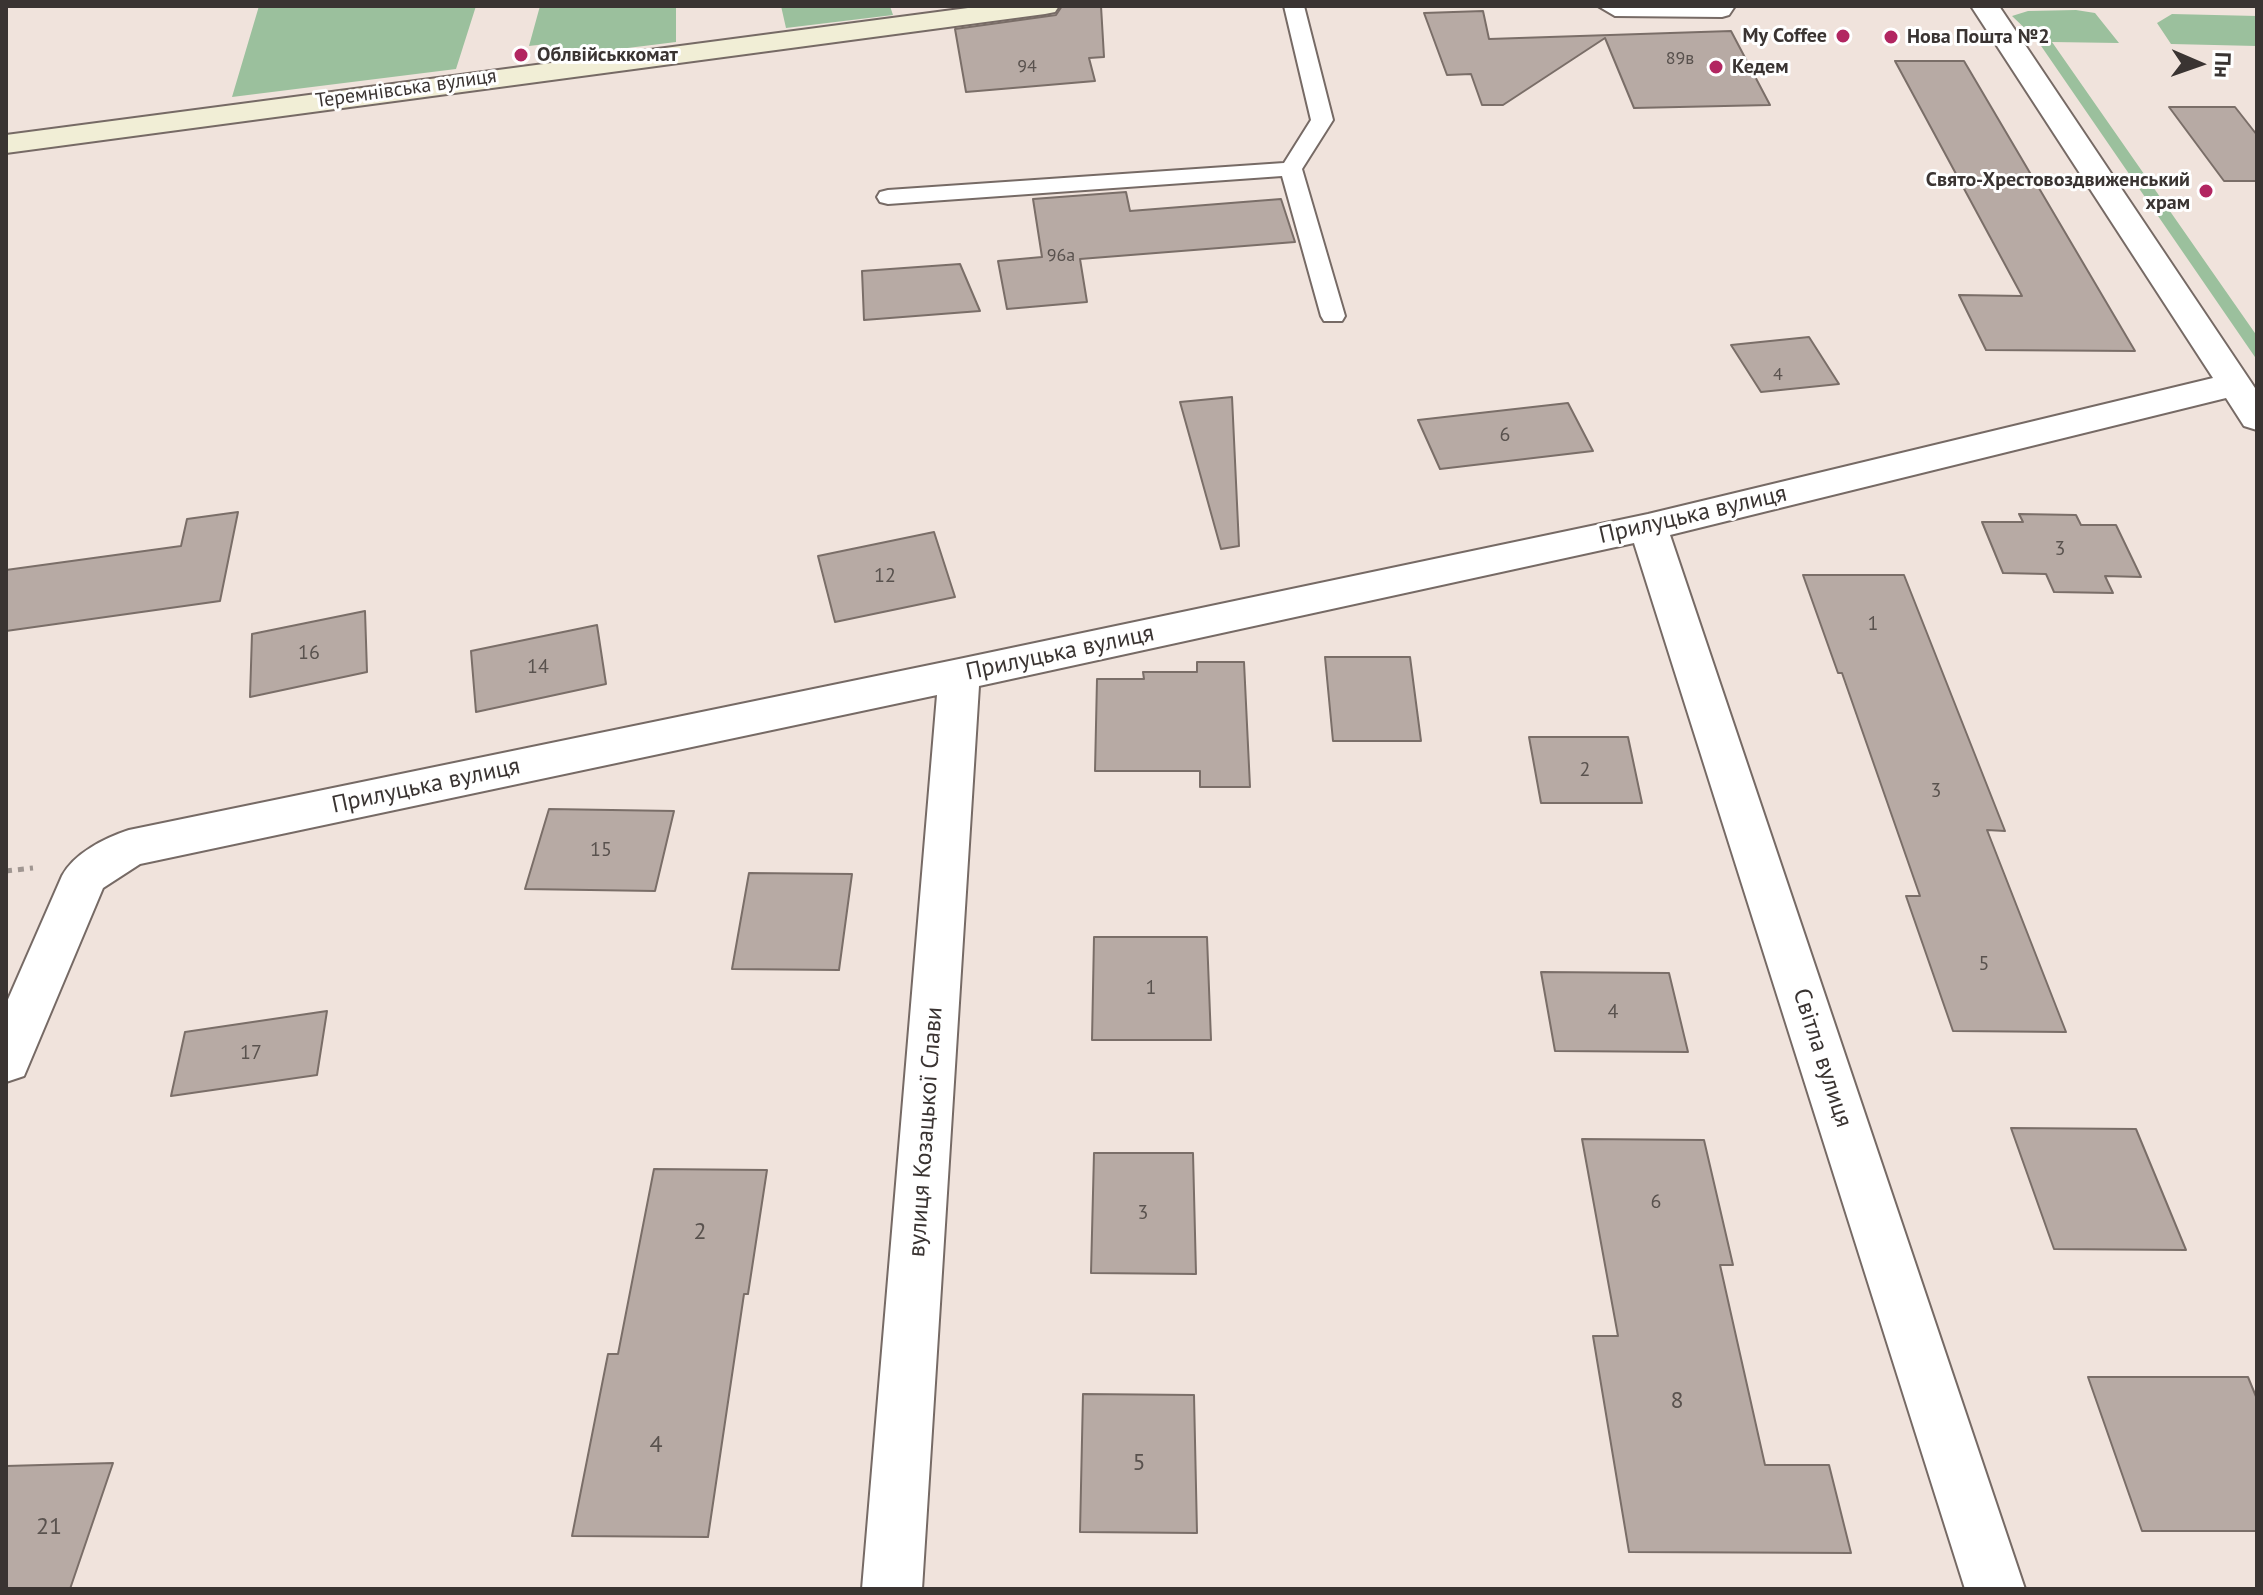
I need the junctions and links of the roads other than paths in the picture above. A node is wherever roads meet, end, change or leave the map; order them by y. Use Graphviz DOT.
graph roads {
  1 [pos="1045,6"];
  2 [pos="1294,6"];
  3 [pos="1608,6"];
  4 [pos="1725,6"];
  5 [pos="1985,6"];
  6 [pos="6,144"];
  7 [pos="1291,169"];
  8 [pos="888,197"];
  9 [pos="1333,316"];
  10 [pos="2233,385"];
  11 [pos="2257,418"];
  12 [pos="1648,527"];
  13 [pos="959,675"];
  14 [pos="6,1060"];
  15 [pos="892,1589"];
  16 [pos="1995,1589"];
  1 -- 6 [label="street, Теремнівська вулиця"];
  2 -- 7 [label="lane"];
  3 -- 4 [label="lane"];
  5 -- 10 [label="street"];
  7 -- 8 [label="lane"];
  7 -- 9 [label="lane"];
  10 -- 11 [label="street"];
  10 -- 12 [label="street, Прилуцька вулиця"];
  12 -- 13 [label="street, Прилуцька вулиця"];
  12 -- 16 [label="street, Світла вулиця"];
  13 -- 14 [label="street, Прилуцька вулиця"];
  13 -- 15 [label="street, вулиця Козацької Слави"];
}
